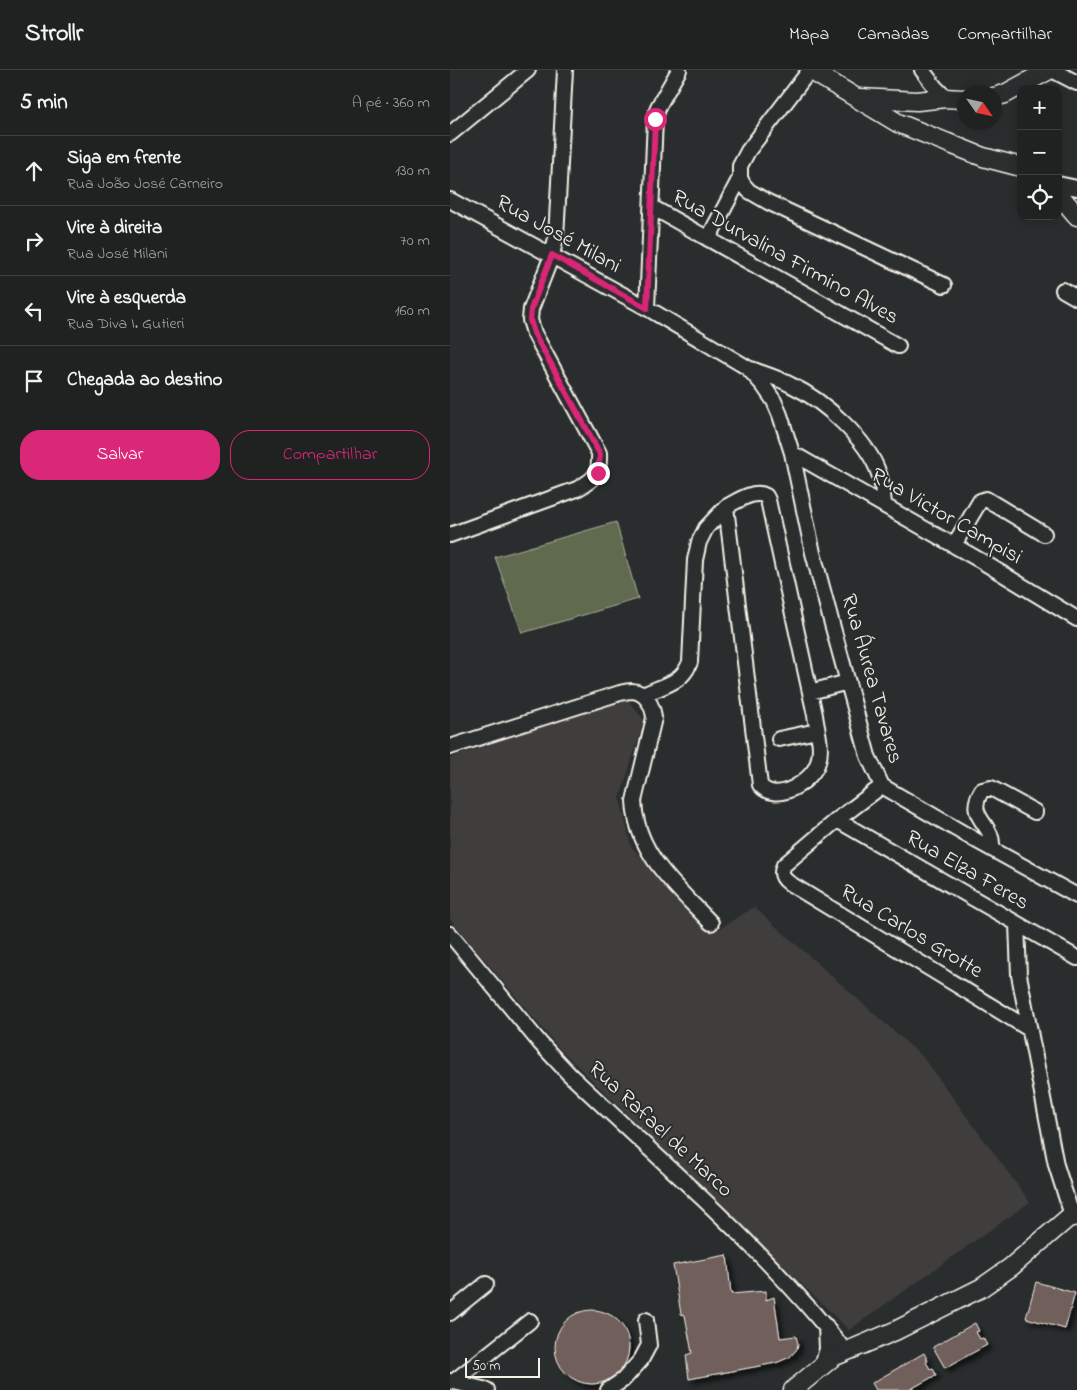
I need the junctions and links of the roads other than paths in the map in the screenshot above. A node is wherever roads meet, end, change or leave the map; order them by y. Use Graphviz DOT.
graph roads {
  1 [pos="528,70"];
  2 [pos="565,70"];
  3 [pos="680,70"];
  4 [pos="810,70"];
  5 [pos="922,70"];
  6 [pos="1050,70"];
  7 [pos="1077,82"];
  8 [pos="1002,95"];
  9 [pos="858,97"];
  10 [pos="946,98"];
  11 [pos="957,99"];
  12 [pos="917,101"];
  13 [pos="908,127"];
  14 [pos="450,134"];
  15 [pos="1017,166"];
  16 [pos="740,178"];
  17 [pos="1062,185"];
  18 [pos="1077,188"];
  19 [pos="1062,199"];
  20 [pos="450,200"];
  21 [pos="652,207"];
  22 [pos="1077,216"];
  23 [pos="708,239"];
  24 [pos="552,255"];
  25 [pos="944,285"];
  26 [pos="1063,290"];
  27 [pos="1077,298"];
  28 [pos="647,308"];
  29 [pos="898,346"];
  30 [pos="748,368"];
  31 [pos="792,453"];
  32 [pos="884,505"];
  33 [pos="726,507"];
  34 [pos="1044,534"];
  35 [pos="450,535"];
  36 [pos="954,545"];
  37 [pos="1077,619"];
  38 [pos="848,682"];
  39 [pos="810,692"];
  40 [pos="644,695"];
  41 [pos="817,731"];
  42 [pos="779,739"];
  43 [pos="450,746"];
  44 [pos="882,786"];
  45 [pos="1035,812"];
  46 [pos="836,820"];
  47 [pos="992,849"];
  48 [pos="1077,896"];
  49 [pos="711,923"];
  50 [pos="1017,924"];
  51 [pos="450,934"];
  52 [pos="1077,958"];
  53 [pos="1029,1029"];
  54 [pos="1074,1212"];
  55 [pos="486,1284"];
  56 [pos="450,1313"];
  57 [pos="646,1320"];
  58 [pos="530,1321"];
  59 [pos="826,1326"];
  60 [pos="846,1352"];
  61 [pos="822,1366"];
  62 [pos="451,1382"];
  63 [pos="487,1390"];
  64 [pos="608,1390"];
  65 [pos="793,1390"];
  1 -- 14 [label="street"];
  2 -- 24 [label="street"];
  3 -- 21 [label="street"];
  4 -- 9 [label="main road"];
  4 -- 16 [label="street"];
  5 -- 10 [label="street"];
  6 -- 7 [label="street"];
  6 -- 8 [label="main road"];
  9 -- 12 [label="main road"];
  9 -- 13 [label="main road"];
  10 -- 11 [label="main road"];
  10 -- 12 [label="main road"];
  12 -- 13 [label="main road"];
  13 -- 15 [label="main road"];
  16 -- 23 [label="street"];
  16 -- 25 [label="street"];
  17 -- 18 [label="street"];
  19 -- 22 [label="main road"];
  20 -- 24 [label="street, Rua José Milani"];
  21 -- 23 [label="street, Rua Durvalina Firmino Alves"];
  21 -- 28 [label="street"];
  23 -- 29 [label="street, Rua Durvalina Firmino Alves"];
  24 -- 28 [label="street, Rua José Milani"];
  24 -- 35 [label="street"];
  26 -- 27 [label="street"];
  28 -- 30 [label="street, Rua José Milani"];
  30 -- 31 [label="street, Rua José Milani"];
  30 -- 32 [label="street, Rua José Milani"];
  31 -- 32 [label="street, Rua Victor Campisi"];
  31 -- 38 [label="street, Rua Áurea Tavares"];
  32 -- 36 [label="street, Rua Victor Campisi"];
  33 -- 39 [label="street"];
  33 -- 40 [label="street"];
  33 -- 41 [label="street"];
  34 -- 36 [label="street"];
  36 -- 37 [label="street, Rua Victor Campisi"];
  38 -- 39 [label="street"];
  38 -- 44 [label="street, Rua Áurea Tavares"];
  39 -- 41 [label="street"];
  40 -- 43 [label="street"];
  40 -- 49 [label="street"];
  41 -- 42 [label="street"];
  44 -- 46 [label="street"];
  44 -- 47 [label="street, Rua Áurea Tavares"];
  45 -- 47 [label="street"];
  46 -- 50 [label="street, Rua Elza Feres"];
  46 -- 53 [label="street, Rua Carlos Grotte"];
  47 -- 48 [label="street, Rua Áurea Tavares"];
  50 -- 52 [label="street, Rua Elza Feres"];
  50 -- 53 [label="street"];
  51 -- 59 [label="street, Rua Rafael de Marco"];
  53 -- 54 [label="street"];
  54 -- 60 [label="main road"];
  55 -- 56 [label="street"];
  57 -- 64 [label="street"];
  58 -- 62 [label="street"];
  59 -- 60 [label="street, Rua Rafael de Marco"];
  59 -- 61 [label="street"];
  60 -- 61 [label="main road"];
  61 -- 65 [label="main road"];
  62 -- 63 [label="street"];
}
